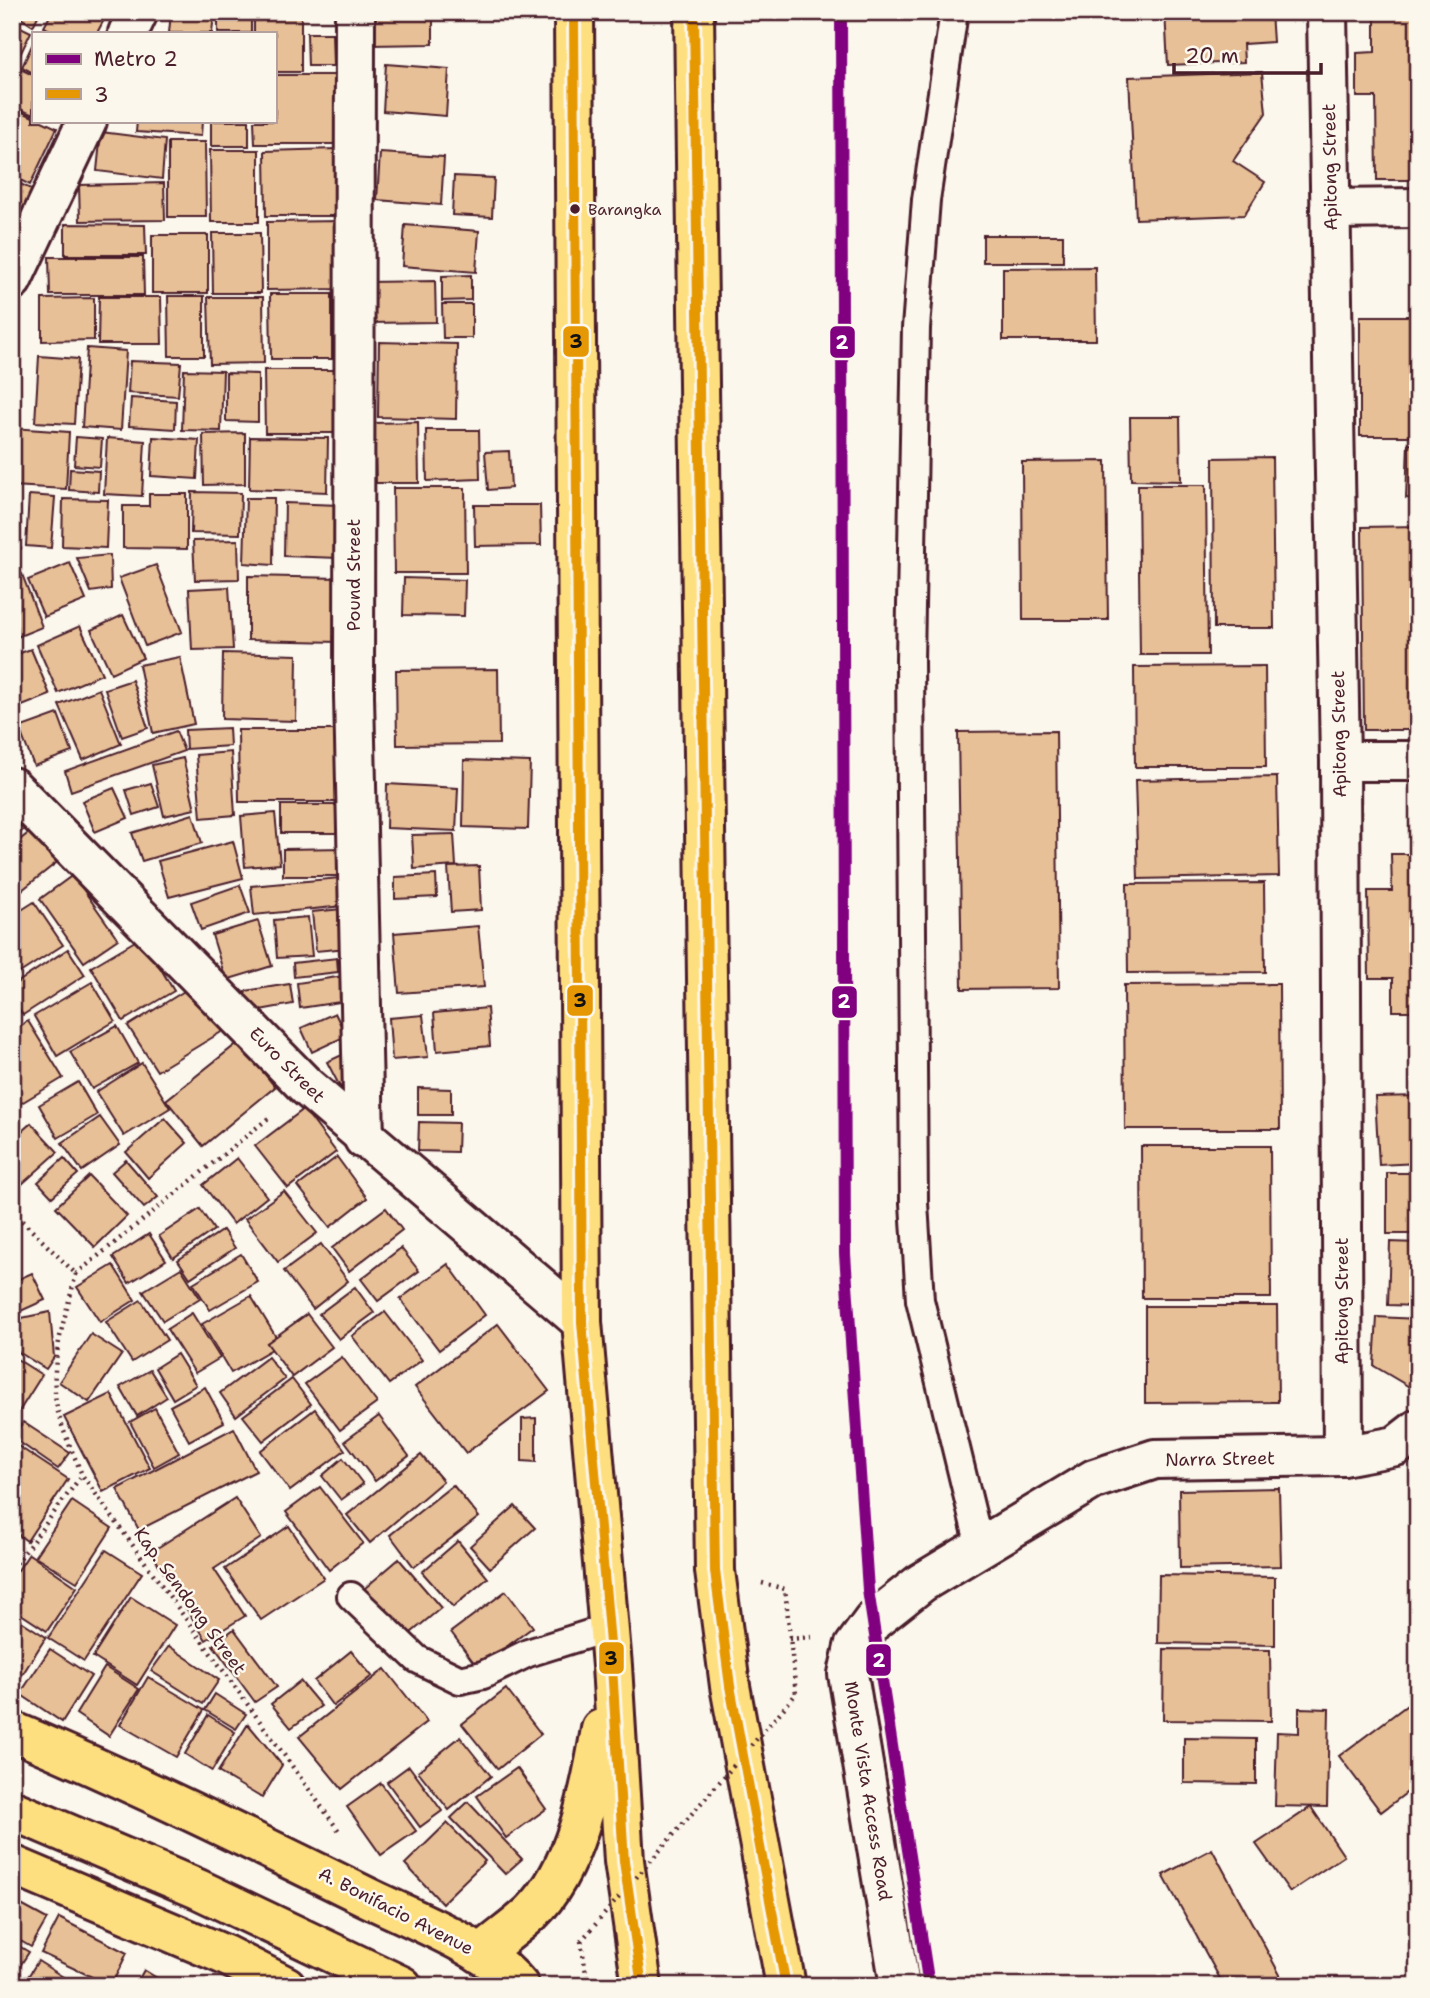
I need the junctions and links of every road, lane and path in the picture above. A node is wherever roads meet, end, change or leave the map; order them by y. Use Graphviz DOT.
graph roads {
  1 [pos="138,12"];
  2 [pos="355,12"];
  3 [pos="574,12"];
  4 [pos="694,12"];
  5 [pos="954,12"];
  6 [pos="1327,12"];
  7 [pos="128,32"];
  8 [pos="87,122"];
  9 [pos="1418,208"];
  10 [pos="1330,209"];
  11 [pos="12,280"];
  12 [pos="1340,761"];
  13 [pos="1418,761"];
  14 [pos="12,787"];
  15 [pos="307,1087"];
  16 [pos="364,1139"];
  17 [pos="12,1211"];
  18 [pos="76,1274"];
  19 [pos="582,1322"];
  20 [pos="1418,1429"];
  21 [pos="1343,1456"];
  22 [pos="82,1475"];
  23 [pos="980,1547"];
  24 [pos="12,1569"];
  25 [pos="921,1583"];
  26 [pos="785,1589"];
  27 [pos="351,1597"];
  28 [pos="608,1628"];
  29 [pos="612,1666"];
  30 [pos="12,1731"];
  31 [pos="12,1810"];
  32 [pos="341,1833"];
  33 [pos="12,1865"];
  34 [pos="481,1954"];
  35 [pos="286,1986"];
  36 [pos="402,1986"];
  37 [pos="519,1986"];
  38 [pos="588,1986"];
  39 [pos="642,1986"];
  40 [pos="786,1986"];
  41 [pos="900,1986"];
  1 -- 7 [label="street"];
  2 -- 16 [label="street, Pound Street"];
  3 -- 19 [label="main road"];
  4 -- 40 [label="main road"];
  5 -- 23 [label="lane"];
  6 -- 10 [label="street, Apitong Street"];
  8 -- 11 [label="street"];
  9 -- 10 [label="street"];
  10 -- 12 [label="street, Apitong Street"];
  12 -- 13 [label="street"];
  12 -- 21 [label="street, Apitong Street"];
  14 -- 15 [label="street, Euro Street"];
  15 -- 16 [label="street, Euro Street"];
  15 -- 18 [label="path"];
  16 -- 19 [label="street, Euro Street"];
  17 -- 18 [label="path"];
  18 -- 22 [label="path, Kap. Sendong Street"];
  19 -- 28 [label="main road"];
  20 -- 21 [label="street, Narra Street"];
  21 -- 23 [label="street, Narra Street"];
  22 -- 24 [label="path"];
  22 -- 32 [label="path, Kap. Sendong Street"];
  23 -- 25 [label="street, Narra Street"];
  25 -- 41 [label="street, Monte Vista Access Road"];
  26 -- 38 [label="path, bridge"];
  27 -- 28 [label="lane"];
  28 -- 29 [label="main road"];
  29 -- 34 [label="main road, A. Bonifacio Avenue"];
  29 -- 39 [label="main road"];
  30 -- 34 [label="main road, A. Bonifacio Avenue"];
  31 -- 36 [label="main road"];
  33 -- 35 [label="main road"];
  34 -- 37 [label="main road"];
}
